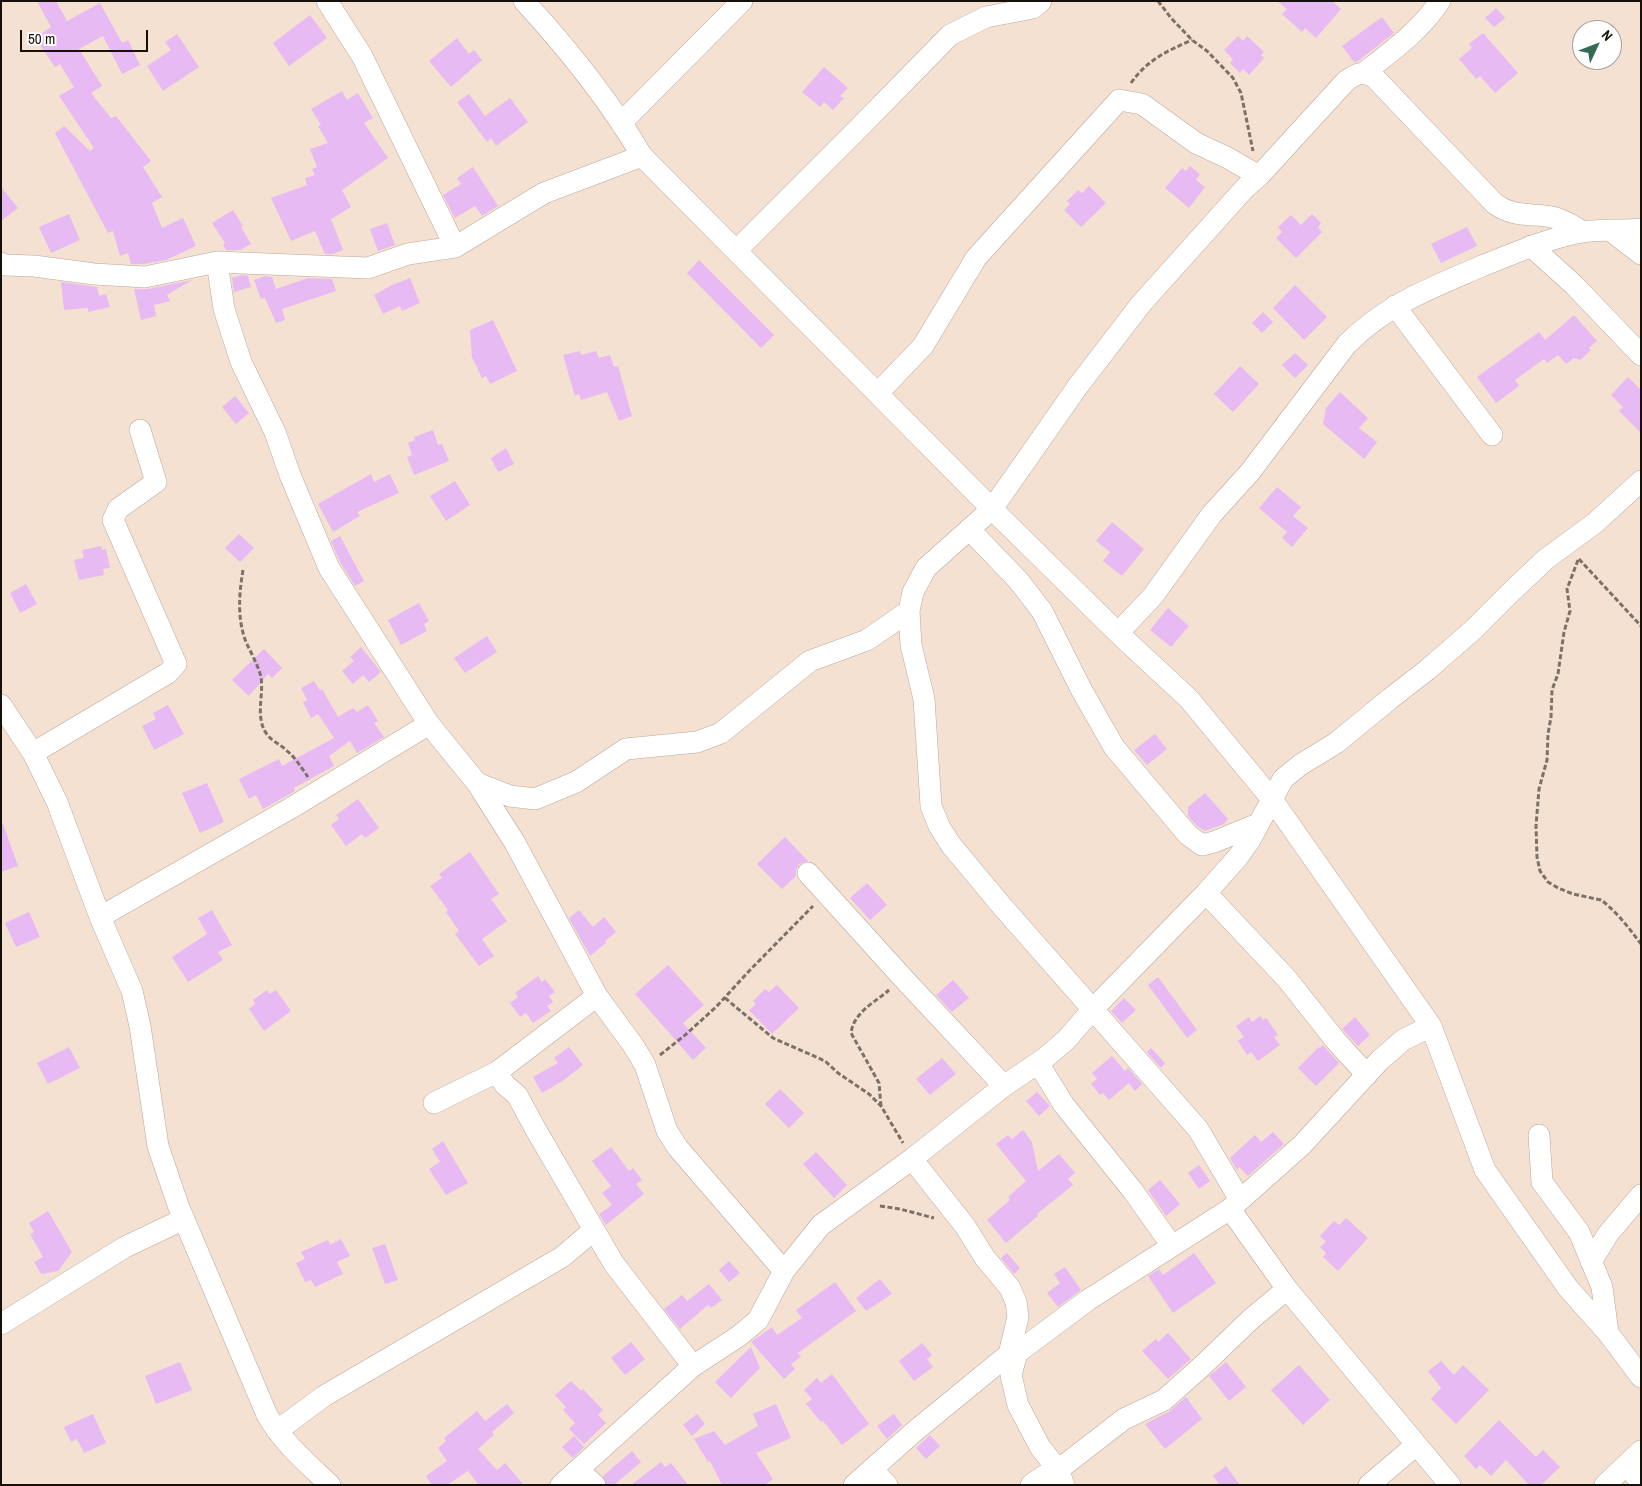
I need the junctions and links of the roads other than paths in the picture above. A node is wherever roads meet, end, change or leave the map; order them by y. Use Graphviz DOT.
graph roads {
  1 [pos="327,1"];
  2 [pos="524,1"];
  3 [pos="742,1"];
  4 [pos="1041,1"];
  5 [pos="1440,1"];
  6 [pos="1365,72"];
  7 [pos="622,122"];
  8 [pos="642,156"];
  9 [pos="1259,176"];
  10 [pos="1641,229"];
  11 [pos="1610,231"];
  12 [pos="1584,232"];
  13 [pos="1531,246"];
  14 [pos="455,247"];
  15 [pos="736,250"];
  16 [pos="1641,254"];
  17 [pos="217,262"];
  18 [pos="1,263"];
  19 [pos="1395,306"];
  20 [pos="1641,355"];
  21 [pos="878,393"];
  22 [pos="140,430"];
  23 [pos="1492,435"];
  24 [pos="1641,481"];
  25 [pos="992,509"];
  26 [pos="969,529"];
  27 [pos="909,611"];
  28 [pos="1118,633"];
  29 [pos="1,705"];
  30 [pos="430,724"];
  31 [pos="33,753"];
  32 [pos="477,784"];
  33 [pos="1271,798"];
  34 [pos="1258,824"];
  35 [pos="808,873"];
  36 [pos="1206,893"];
  37 [pos="100,917"];
  38 [pos="596,996"];
  39 [pos="1093,1009"];
  40 [pos="1431,1026"];
  41 [pos="1038,1063"];
  42 [pos="497,1072"];
  43 [pos="1367,1075"];
  44 [pos="1004,1086"];
  45 [pos="434,1103"];
  46 [pos="1540,1135"];
  47 [pos="912,1159"];
  48 [pos="1641,1195"];
  49 [pos="1235,1204"];
  50 [pos="184,1219"];
  51 [pos="594,1230"];
  52 [pos="1172,1246"];
  53 [pos="1592,1262"];
  54 [pos="784,1271"];
  55 [pos="1287,1289"];
  56 [pos="1,1324"];
  57 [pos="1608,1333"];
  58 [pos="1013,1353"];
  59 [pos="694,1366"];
  60 [pos="1641,1378"];
  61 [pos="277,1431"];
  62 [pos="1416,1445"];
  63 [pos="1634,1458"];
  64 [pos="872,1469"];
  65 [pos="578,1470"];
  66 [pos="1061,1478"];
  67 [pos="1641,1482"];
  68 [pos="330,1485"];
  69 [pos="561,1485"];
  70 [pos="595,1485"];
  71 [pos="854,1485"];
  72 [pos="887,1485"];
  73 [pos="1031,1485"];
  74 [pos="1369,1485"];
  75 [pos="1450,1485"];
  76 [pos="1605,1485"];
  1 -- 14 [label="street"];
  2 -- 7 [label="street"];
  3 -- 7 [label="street"];
  4 -- 15 [label="street"];
  5 -- 6 [label="street"];
  6 -- 9 [label="street"];
  6 -- 12 [label="street"];
  7 -- 8 [label="street"];
  8 -- 14 [label="street"];
  8 -- 15 [label="street"];
  9 -- 21 [label="street"];
  9 -- 25 [label="street"];
  10 -- 11 [label="street"];
  11 -- 12 [label="street"];
  11 -- 16 [label="street"];
  12 -- 13 [label="street"];
  13 -- 19 [label="street"];
  13 -- 20 [label="street"];
  14 -- 17 [label="street"];
  15 -- 21 [label="street"];
  17 -- 18 [label="street"];
  17 -- 30 [label="street"];
  19 -- 23 [label="street"];
  19 -- 28 [label="street"];
  21 -- 25 [label="street"];
  22 -- 31 [label="street"];
  24 -- 33 [label="street"];
  25 -- 26 [label="street"];
  25 -- 28 [label="street"];
  26 -- 27 [label="street"];
  26 -- 34 [label="street"];
  27 -- 32 [label="street"];
  27 -- 39 [label="street"];
  28 -- 33 [label="street"];
  29 -- 31 [label="street"];
  30 -- 32 [label="street"];
  30 -- 37 [label="street"];
  31 -- 37 [label="street"];
  32 -- 38 [label="street"];
  33 -- 34 [label="street"];
  33 -- 40 [label="street"];
  34 -- 36 [label="street"];
  35 -- 44 [label="street"];
  36 -- 39 [label="street"];
  36 -- 43 [label="street"];
  37 -- 50 [label="street"];
  38 -- 42 [label="street"];
  38 -- 54 [label="street"];
  39 -- 41 [label="street"];
  39 -- 49 [label="street"];
  40 -- 43 [label="street"];
  40 -- 57 [label="street"];
  41 -- 44 [label="street"];
  41 -- 52 [label="street"];
  42 -- 45 [label="street"];
  42 -- 51 [label="street"];
  43 -- 49 [label="street"];
  44 -- 47 [label="street"];
  46 -- 53 [label="street"];
  47 -- 54 [label="street"];
  47 -- 58 [label="street"];
  48 -- 53 [label="street"];
  49 -- 52 [label="street"];
  49 -- 55 [label="street"];
  50 -- 56 [label="street"];
  50 -- 61 [label="street"];
  51 -- 59 [label="street"];
  51 -- 61 [label="street"];
  52 -- 58 [label="street"];
  53 -- 57 [label="street"];
  54 -- 59 [label="street"];
  55 -- 62 [label="street"];
  55 -- 66 [label="street"];
  57 -- 60 [label="street"];
  58 -- 64 [label="street"];
  58 -- 66 [label="street"];
  59 -- 65 [label="street"];
  61 -- 68 [label="street"];
  62 -- 74 [label="street"];
  62 -- 75 [label="street"];
  63 -- 67 [label="street"];
  63 -- 76 [label="street"];
  64 -- 71 [label="street"];
  64 -- 72 [label="street"];
  65 -- 69 [label="street"];
  65 -- 70 [label="street"];
  66 -- 73 [label="street"];
}
